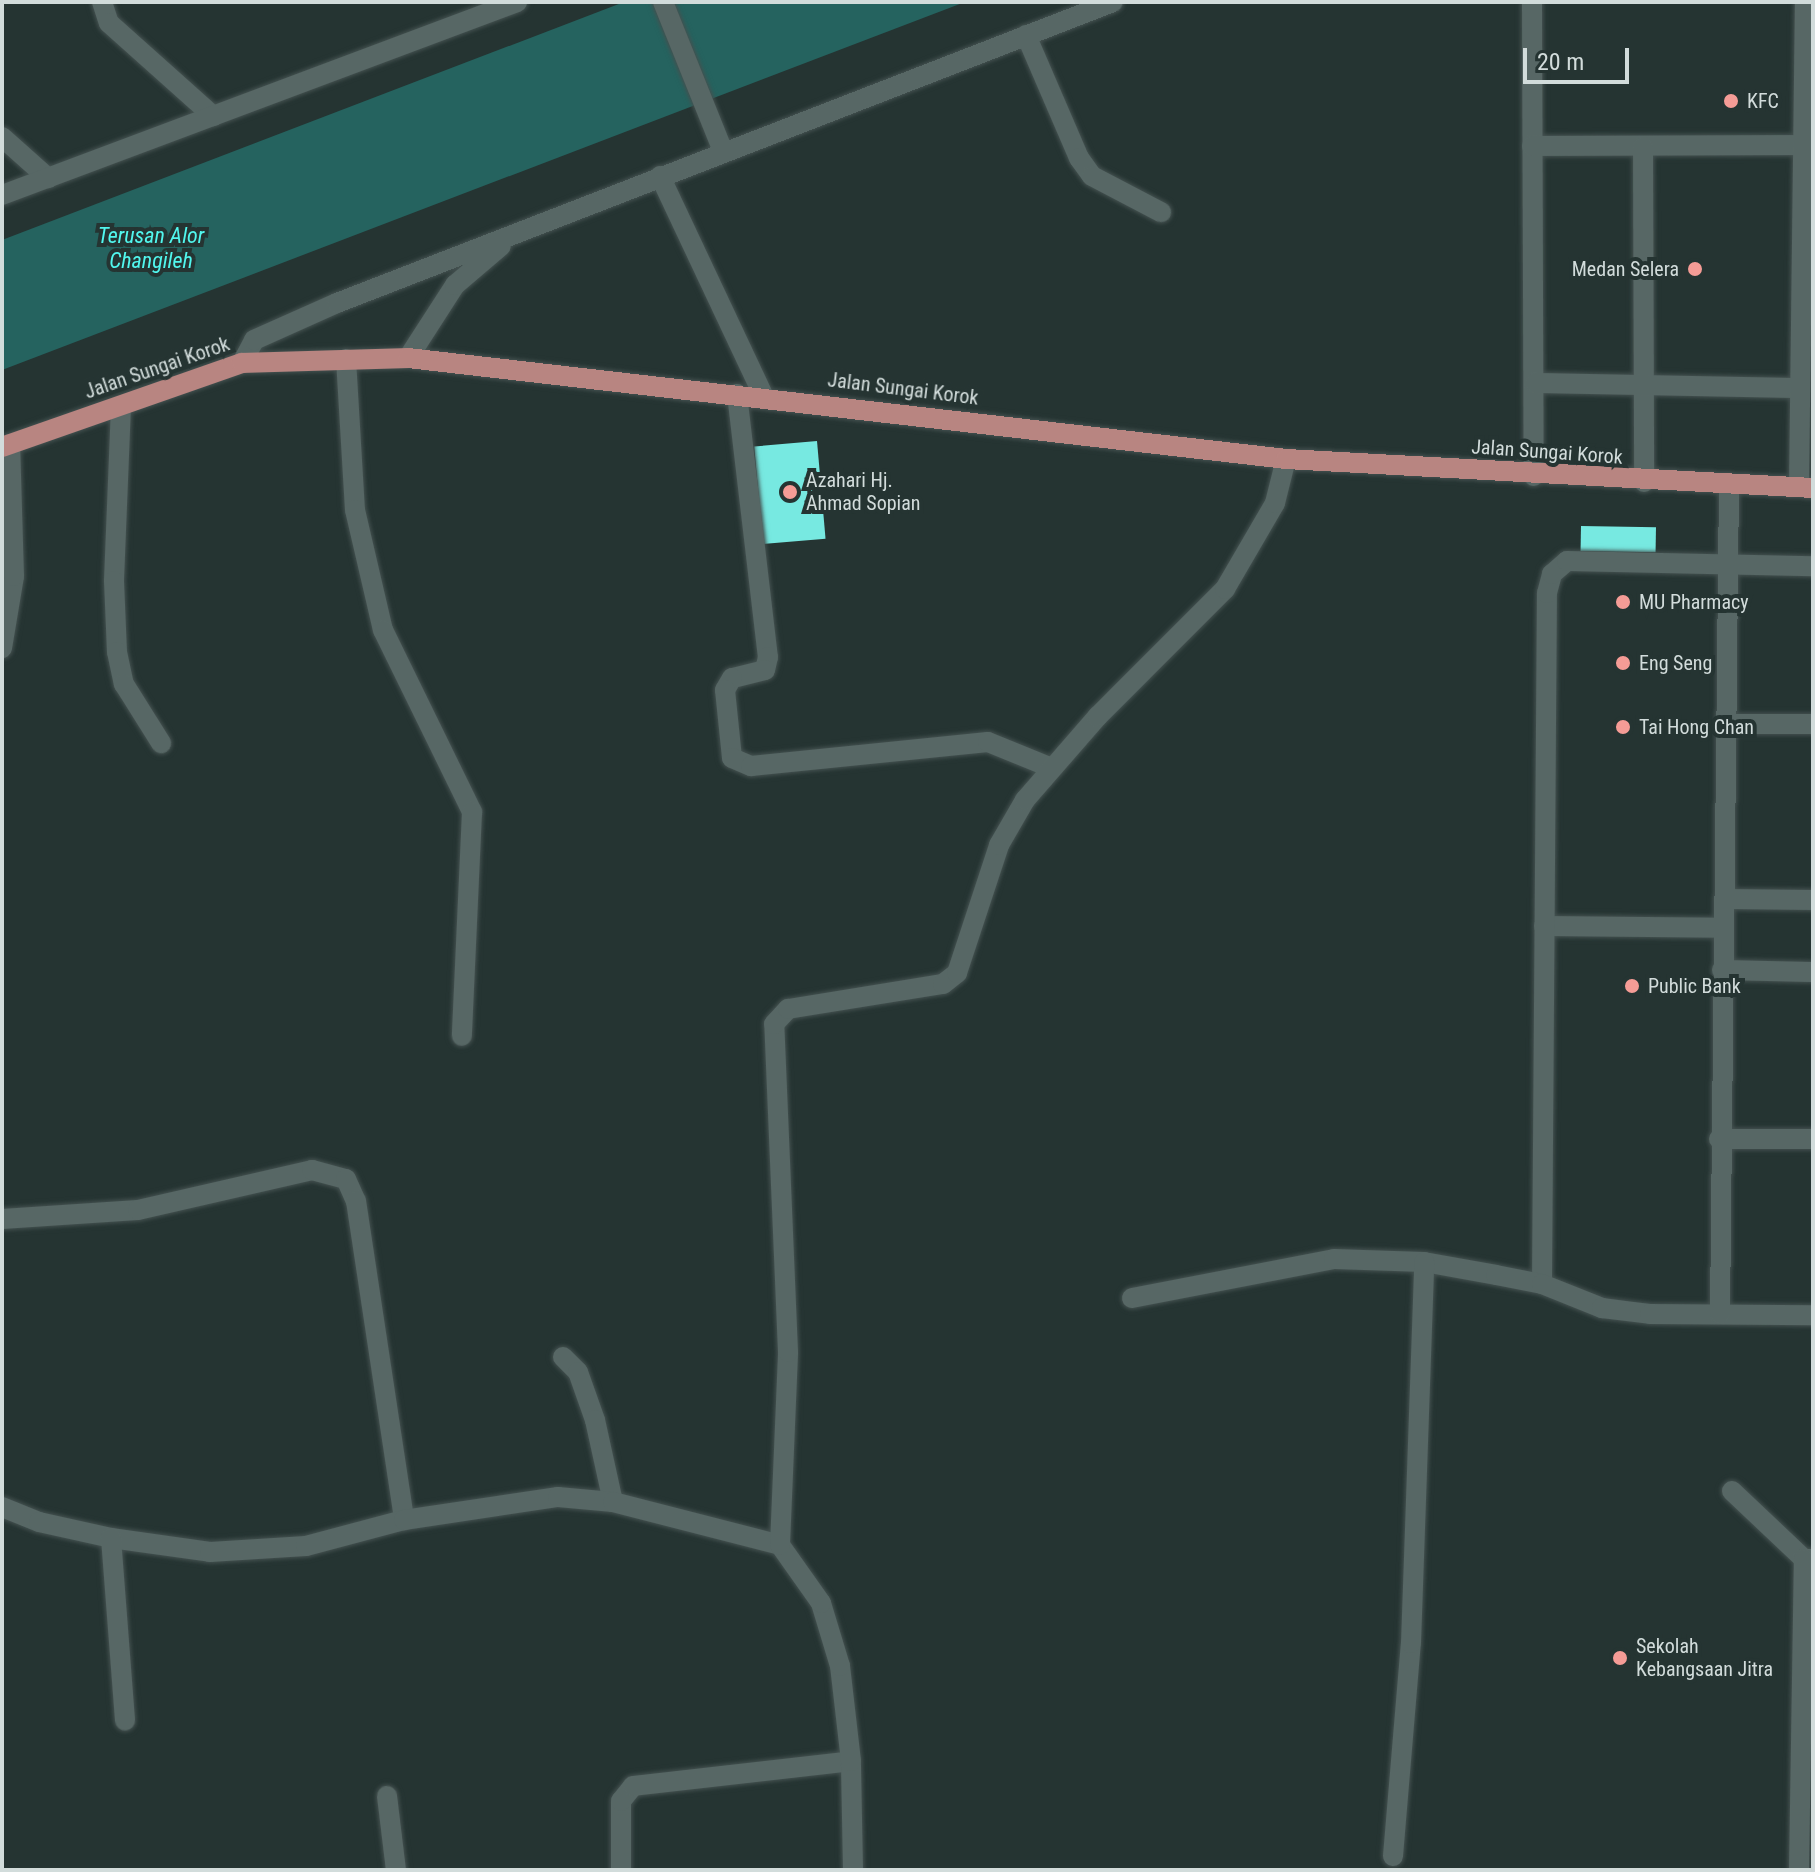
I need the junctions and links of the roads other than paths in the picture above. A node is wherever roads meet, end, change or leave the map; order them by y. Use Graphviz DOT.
graph roads {
  1 [pos="102,2"];
  2 [pos="483,2"];
  3 [pos="663,2"];
  4 [pos="1113,2"];
  5 [pos="1532,2"];
  6 [pos="1805,2"];
  7 [pos="514,3"];
  8 [pos="1026,35"];
  9 [pos="213,116"];
  10 [pos="2,137"];
  11 [pos="1804,145"];
  12 [pos="1532,146"];
  13 [pos="1643,147"];
  14 [pos="722,149"];
  15 [pos="660,176"];
  16 [pos="48,178"];
  17 [pos="2,195"];
  18 [pos="1161,212"];
  19 [pos="517,234"];
  20 [pos="408,358"];
  21 [pos="346,359"];
  22 [pos="242,363"];
  23 [pos="1535,383"];
  24 [pos="1642,383"];
  25 [pos="1798,388"];
  26 [pos="737,394"];
  27 [pos="764,397"];
  28 [pos="121,406"];
  29 [pos="1805,420"];
  30 [pos="6,445"];
  31 [pos="1286,459"];
  32 [pos="1534,476"];
  33 [pos="1644,482"];
  34 [pos="1729,486"];
  35 [pos="1806,488"];
  36 [pos="1731,563"];
  37 [pos="1813,566"];
  38 [pos="2,648"];
  39 [pos="1727,724"];
  40 [pos="1813,724"];
  41 [pos="161,743"];
  42 [pos="1052,768"];
  43 [pos="1725,899"];
  44 [pos="1813,900"];
  45 [pos="1544,926"];
  46 [pos="1723,928"];
  47 [pos="1722,970"];
  48 [pos="1813,972"];
  49 [pos="462,1036"];
  50 [pos="1719,1139"];
  51 [pos="1813,1139"];
  52 [pos="2,1219"];
  53 [pos="1424,1262"];
  54 [pos="1542,1284"];
  55 [pos="1132,1298"];
  56 [pos="1720,1314"];
  57 [pos="1813,1315"];
  58 [pos="563,1357"];
  59 [pos="1732,1491"];
  60 [pos="613,1502"];
  61 [pos="2,1507"];
  62 [pos="404,1520"];
  63 [pos="111,1538"];
  64 [pos="780,1545"];
  65 [pos="1809,1559"];
  66 [pos="125,1720"];
  67 [pos="851,1761"];
  68 [pos="387,1796"];
  69 [pos="1393,1856"];
  70 [pos="396,1870"];
  71 [pos="621,1870"];
  72 [pos="853,1870"];
  73 [pos="1799,1870"];
  1 -- 9 [label="street"];
  2 -- 7 [label="street"];
  3 -- 14 [label="street"];
  4 -- 8 [label="street"];
  5 -- 12 [label="street"];
  6 -- 11 [label="street"];
  7 -- 9 [label="street"];
  8 -- 14 [label="street"];
  8 -- 18 [label="street"];
  9 -- 16 [label="street"];
  10 -- 16 [label="street"];
  11 -- 13 [label="street"];
  11 -- 25 [label="street"];
  12 -- 13 [label="street"];
  12 -- 23 [label="street"];
  13 -- 24 [label="street"];
  14 -- 15 [label="street"];
  15 -- 19 [label="street"];
  15 -- 27 [label="street"];
  16 -- 17 [label="street"];
  19 -- 20 [label="street"];
  19 -- 22 [label="street"];
  20 -- 21 [label="main road, Jalan Sungai Korok"];
  20 -- 26 [label="main road, Jalan Sungai Korok"];
  21 -- 22 [label="main road, Jalan Sungai Korok"];
  21 -- 49 [label="street"];
  22 -- 28 [label="main road, Jalan Sungai Korok"];
  23 -- 24 [label="street"];
  23 -- 32 [label="street"];
  24 -- 25 [label="street"];
  24 -- 33 [label="street"];
  25 -- 29 [label="street"];
  26 -- 27 [label="main road, Jalan Sungai Korok"];
  26 -- 42 [label="street"];
  27 -- 31 [label="main road, Jalan Sungai Korok"];
  28 -- 30 [label="main road, Jalan Sungai Korok"];
  28 -- 41 [label="street"];
  29 -- 35 [label="street"];
  30 -- 38 [label="street"];
  31 -- 32 [label="main road, Jalan Sungai Korok"];
  31 -- 42 [label="street"];
  32 -- 33 [label="main road, Jalan Sungai Korok"];
  33 -- 34 [label="main road, Jalan Sungai Korok"];
  34 -- 35 [label="main road, Jalan Sungai Korok"];
  34 -- 36 [label="street"];
  36 -- 37 [label="street"];
  36 -- 39 [label="street"];
  36 -- 45 [label="street"];
  39 -- 40 [label="street"];
  39 -- 43 [label="street"];
  42 -- 64 [label="street"];
  43 -- 44 [label="street"];
  43 -- 46 [label="street"];
  45 -- 46 [label="street"];
  45 -- 54 [label="street"];
  46 -- 47 [label="street"];
  47 -- 48 [label="street"];
  47 -- 50 [label="street"];
  50 -- 51 [label="street"];
  50 -- 56 [label="street"];
  52 -- 62 [label="street"];
  53 -- 54 [label="street"];
  53 -- 55 [label="street"];
  53 -- 69 [label="street"];
  54 -- 56 [label="street"];
  56 -- 57 [label="street"];
  58 -- 60 [label="street"];
  59 -- 65 [label="street"];
  60 -- 62 [label="street"];
  60 -- 64 [label="street"];
  61 -- 63 [label="street"];
  62 -- 63 [label="street"];
  63 -- 66 [label="street"];
  64 -- 67 [label="street"];
  65 -- 73 [label="street"];
  67 -- 71 [label="street"];
  67 -- 72 [label="street"];
  68 -- 70 [label="street"];
}
